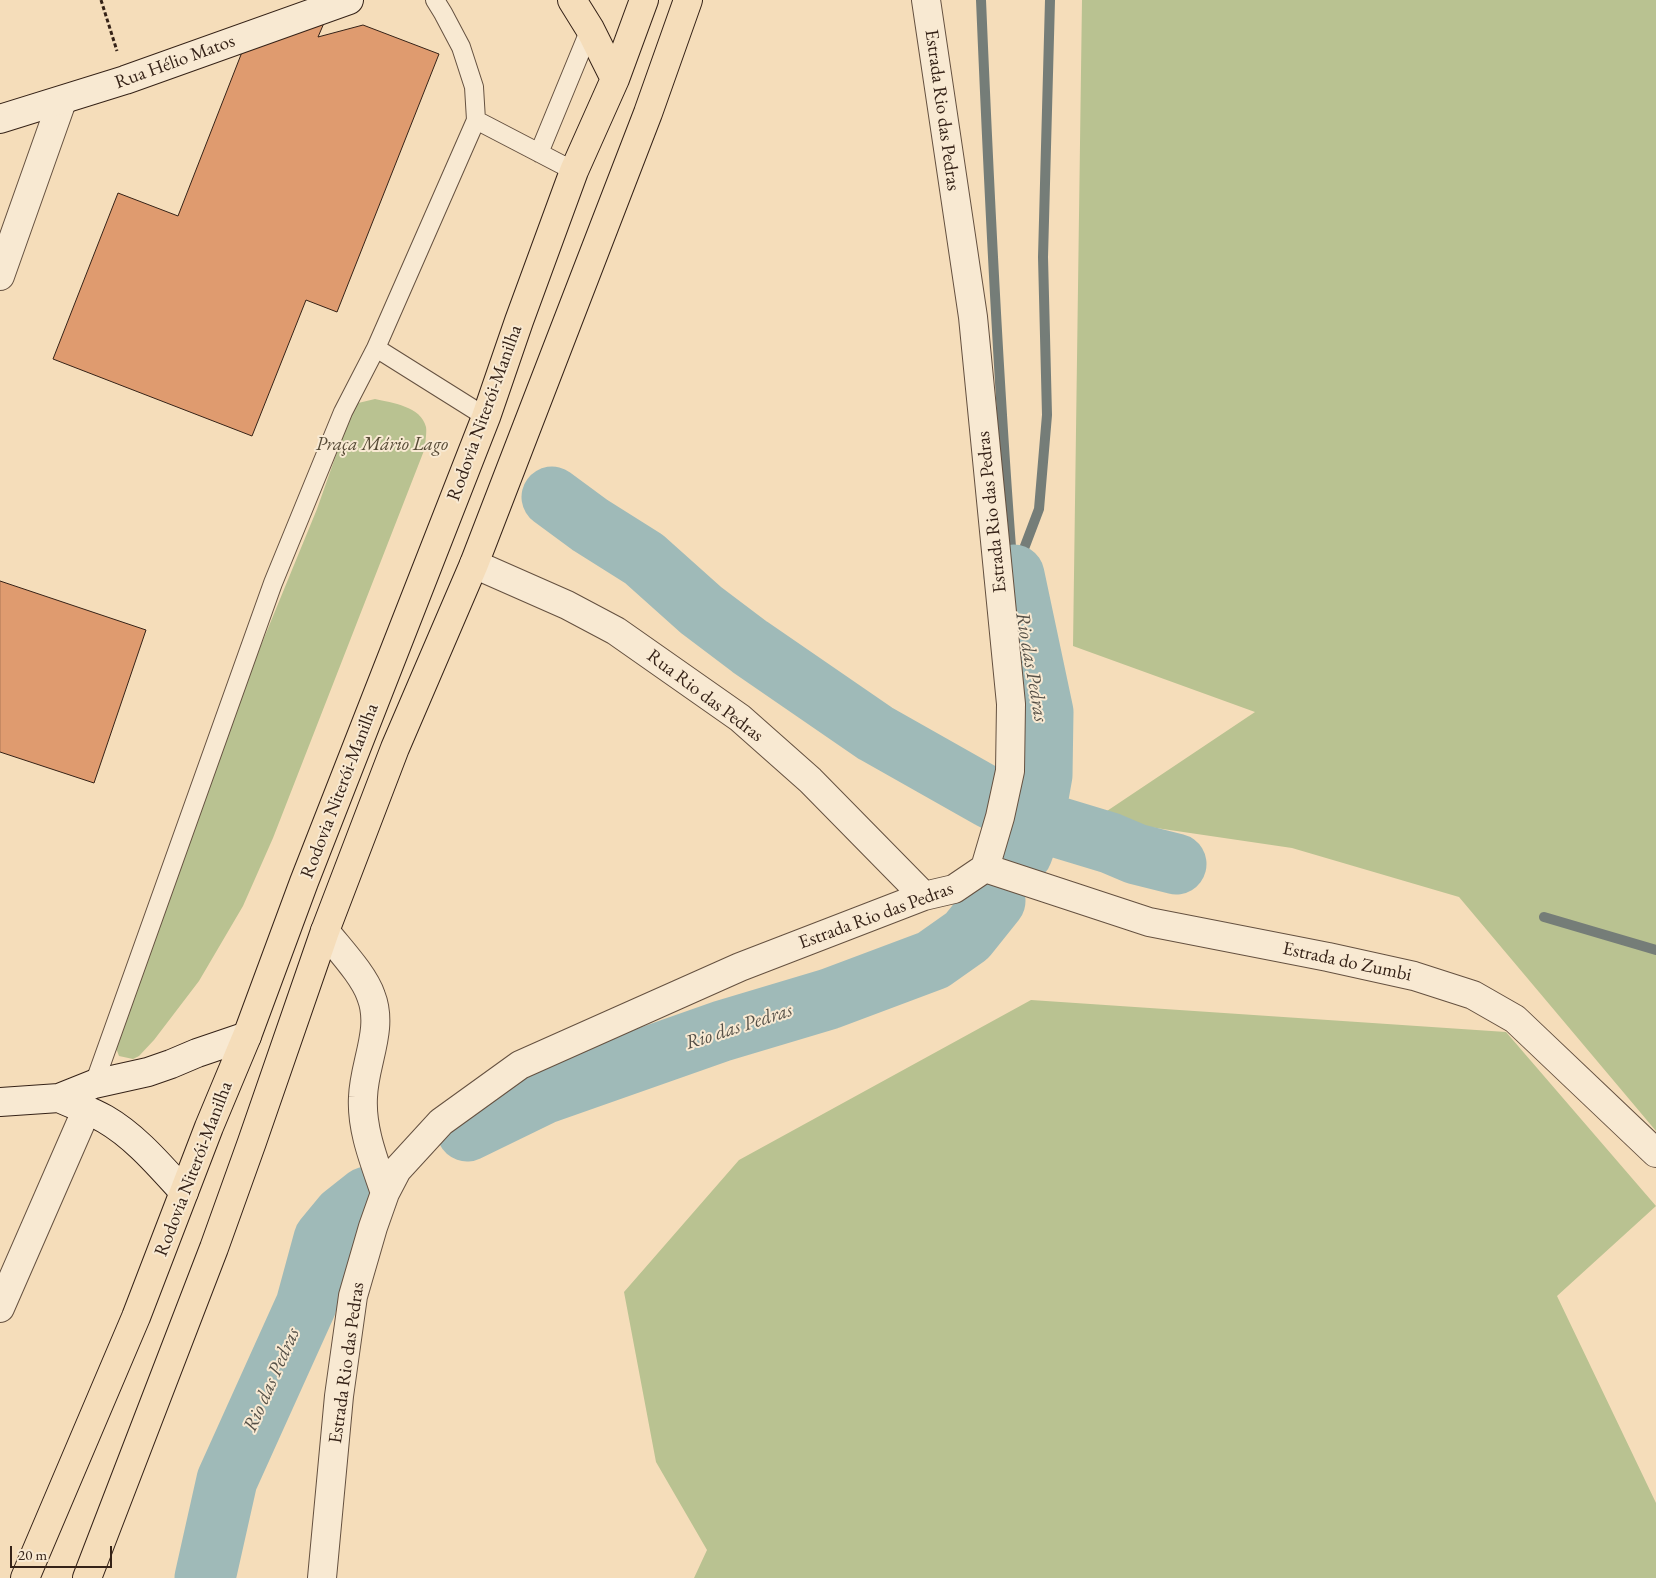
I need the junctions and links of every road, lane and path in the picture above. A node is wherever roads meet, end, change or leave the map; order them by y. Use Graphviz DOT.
graph roads {
  1 [pos="102,0"];
  2 [pos="349,0"];
  3 [pos="435,0"];
  4 [pos="572,0"];
  5 [pos="644,0"];
  6 [pos="688,0"];
  7 [pos="926,0"];
  8 [pos="590,29"];
  9 [pos="616,79"];
  10 [pos="125,80"];
  11 [pos="62,101"];
  12 [pos="0,119"];
  13 [pos="476,120"];
  14 [pos="539,153"];
  15 [pos="574,170"];
  16 [pos="0,276"];
  17 [pos="376,348"];
  18 [pos="486,417"];
  19 [pos="474,564"];
  20 [pos="985,868"];
  21 [pos="924,896"];
  22 [pos="325,931"];
  23 [pos="247,1036"];
  24 [pos="94,1084"];
  25 [pos="59,1098"];
  26 [pos="0,1102"];
  27 [pos="86,1111"];
  28 [pos="1656,1153"];
  29 [pos="184,1192"];
  30 [pos="385,1193"];
  31 [pos="0,1308"];
  32 [pos="25,1578"];
  33 [pos="87,1578"];
  34 [pos="322,1578"];
  1 -- 10 [label="path"];
  2 -- 10 [label="street, Rua Hélio Matos"];
  3 -- 13 [label="lane"];
  4 -- 8 [label="highway"];
  5 -- 9 [label="highway, Rodovia Niterói-Manilha"];
  6 -- 19 [label="highway, Rodovia Niterói-Manilha"];
  7 -- 20 [label="street, Estrada Rio das Pedras"];
  8 -- 9 [label="highway"];
  8 -- 14 [label="lane"];
  9 -- 15 [label="highway, Rodovia Niterói-Manilha"];
  10 -- 11 [label="street, Rua Hélio Matos"];
  11 -- 12 [label="street, Rua Hélio Matos"];
  11 -- 16 [label="street"];
  13 -- 14 [label="lane"];
  13 -- 17 [label="lane"];
  14 -- 15 [label="lane"];
  15 -- 18 [label="highway, Rodovia Niterói-Manilha"];
  17 -- 18 [label="lane"];
  17 -- 24 [label="lane"];
  18 -- 23 [label="highway, Rodovia Niterói-Manilha"];
  19 -- 21 [label="street, Rua Rio das Pedras"];
  19 -- 22 [label="highway, Rodovia Niterói-Manilha"];
  20 -- 21 [label="street, Estrada Rio das Pedras"];
  20 -- 28 [label="street, Estrada do Zumbi"];
  21 -- 30 [label="street, Estrada Rio das Pedras"];
  22 -- 30 [label="street"];
  22 -- 33 [label="highway, Rodovia Niterói-Manilha"];
  23 -- 24 [label="street"];
  23 -- 29 [label="highway, Rodovia Niterói-Manilha"];
  24 -- 25 [label="street"];
  25 -- 26 [label="street"];
  25 -- 27 [label="street"];
  27 -- 29 [label="street"];
  27 -- 31 [label="street"];
  29 -- 32 [label="highway, Rodovia Niterói-Manilha"];
  30 -- 34 [label="street, Estrada Rio das Pedras"];
}
